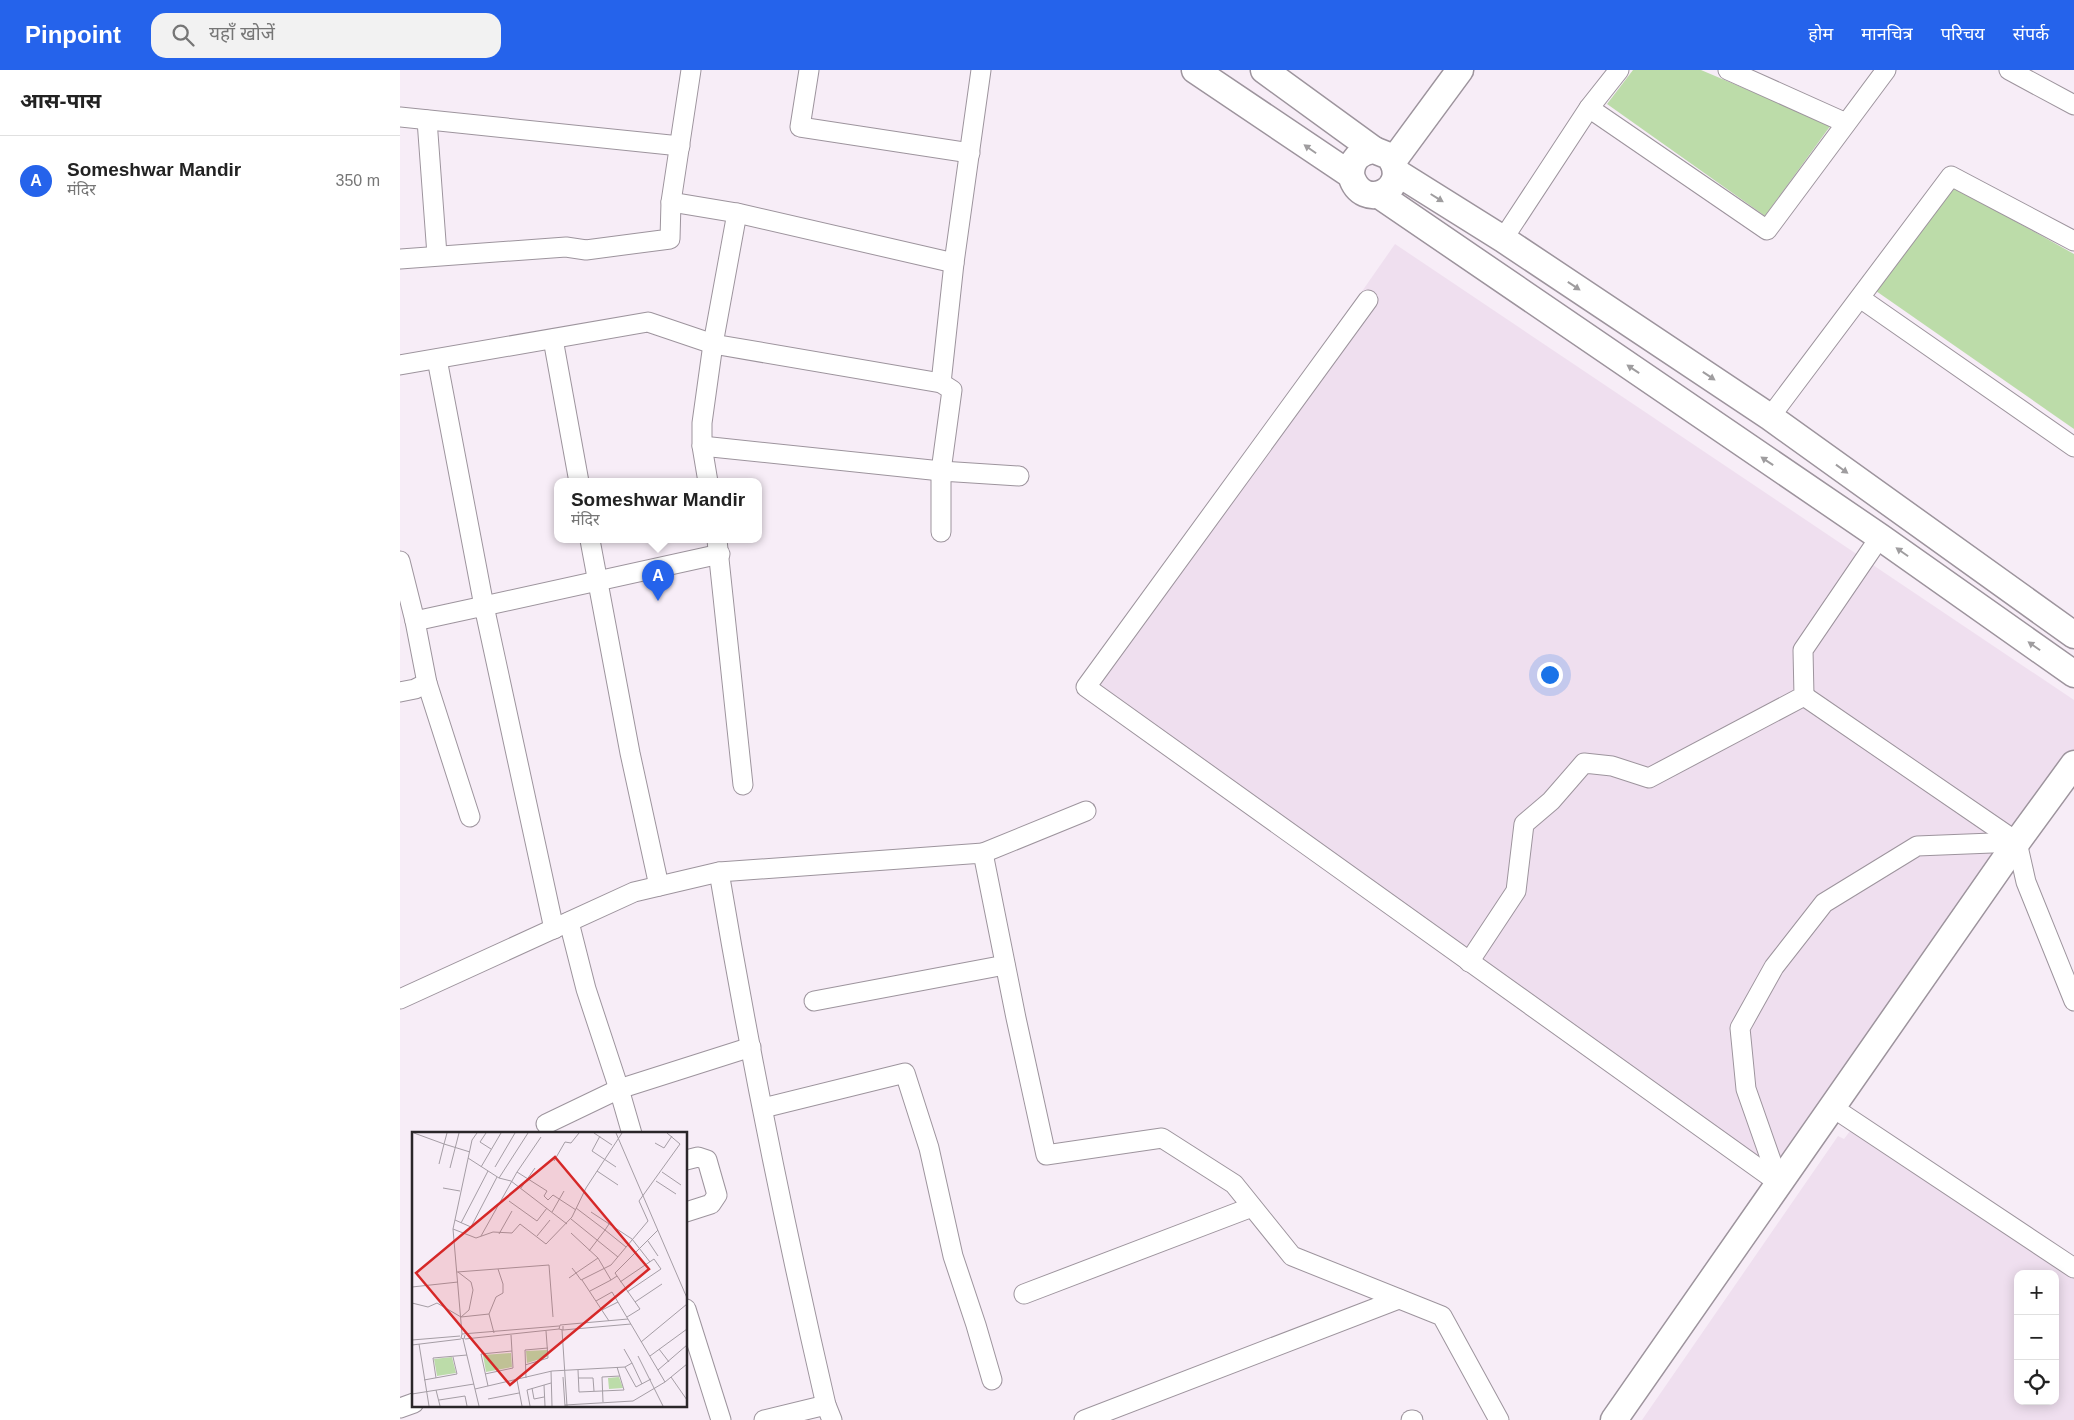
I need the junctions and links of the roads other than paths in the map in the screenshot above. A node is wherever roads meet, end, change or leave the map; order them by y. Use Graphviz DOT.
graph roads {
  1 [pos="691,70"];
  2 [pos="810,70"];
  3 [pos="981,70"];
  4 [pos="1195,70"];
  5 [pos="1264,70"];
  6 [pos="1438,70"];
  7 [pos="1460,70"];
  8 [pos="1619,70"];
  9 [pos="1728,70"];
  10 [pos="1886,70"];
  11 [pos="2009,70"];
  12 [pos="2074,105"];
  13 [pos="1589,108"];
  14 [pos="400,117"];
  15 [pos="427,120"];
  16 [pos="1846,123"];
  17 [pos="680,146"];
  18 [pos="970,153"];
  19 [pos="1386,158"];
  20 [pos="1351,176"];
  21 [pos="1379,195"];
  22 [pos="671,202"];
  23 [pos="737,213"];
  24 [pos="1503,239"];
  25 [pos="2074,241"];
  26 [pos="438,256"];
  27 [pos="400,259"];
  28 [pos="954,263"];
  29 [pos="1860,298"];
  30 [pos="1368,300"];
  31 [pos="553,338"];
  32 [pos="713,344"];
  33 [pos="437,359"];
  34 [pos="400,365"];
  35 [pos="941,383"];
  36 [pos="1770,417"];
  37 [pos="702,446"];
  38 [pos="2074,446"];
  39 [pos="941,471"];
  40 [pos="1019,476"];
  41 [pos="579,478"];
  42 [pos="707,478"];
  43 [pos="942,532"];
  44 [pos="1880,538"];
  45 [pos="591,543"];
  46 [pos="718,547"];
  47 [pos="400,561"];
  48 [pos="598,579"];
  49 [pos="403,592"];
  50 [pos="484,606"];
  51 [pos="415,621"];
  52 [pos="2074,635"];
  53 [pos="2074,674"];
  54 [pos="427,683"];
  55 [pos="400,692"];
  56 [pos="1804,696"];
  57 [pos="2074,764"];
  58 [pos="743,785"];
  59 [pos="1086,811"];
  60 [pos="470,816"];
  61 [pos="2017,842"];
  62 [pos="983,853"];
  63 [pos="720,872"];
  64 [pos="659,886"];
  65 [pos="562,925"];
  66 [pos="1469,962"];
  67 [pos="1006,965"];
  68 [pos="400,998"];
  69 [pos="814,1001"];
  70 [pos="2074,1001"];
  71 [pos="751,1047"];
  72 [pos="620,1089"];
  73 [pos="1832,1107"];
  74 [pos="764,1108"];
  75 [pos="546,1124"];
  76 [pos="631,1132"];
  77 [pos="688,1160"];
  78 [pos="1778,1183"];
  79 [pos="1252,1207"];
  80 [pos="688,1211"];
  81 [pos="2074,1268"];
  82 [pos="1024,1294"];
  83 [pos="1399,1299"];
  84 [pos="688,1316"];
  85 [pos="992,1380"];
  86 [pos="412,1404"];
  87 [pos="400,1408"];
  88 [pos="829,1412"];
  89 [pos="720,1420"];
  90 [pos="764,1420"];
  91 [pos="1084,1420"];
  92 [pos="1500,1420"];
  93 [pos="1614,1420"];
  1 -- 17 [label="street"];
  2 -- 18 [label="street"];
  3 -- 18 [label="street"];
  20 -- 4 [label="street, one-way"];
  5 -- 19 [label="street"];
  6 -- 19 [label="street"];
  7 -- 19 [label="street"];
  8 -- 13 [label="street"];
  9 -- 16 [label="street"];
  10 -- 16 [label="street"];
  11 -- 12 [label="street"];
  13 -- 16 [label="street"];
  13 -- 24 [label="street"];
  14 -- 15 [label="street"];
  15 -- 17 [label="street"];
  15 -- 26 [label="street"];
  17 -- 22 [label="street"];
  18 -- 28 [label="street"];
  19 -- 20 [label="street"];
  19 -- 21 [label="street"];
  19 -- 24 [label="street, one-way"];
  20 -- 21 [label="street"];
  44 -- 21 [label="street, one-way"];
  22 -- 23 [label="street"];
  22 -- 26 [label="street"];
  23 -- 28 [label="street"];
  23 -- 32 [label="street"];
  24 -- 36 [label="street, one-way"];
  25 -- 29 [label="street"];
  26 -- 27 [label="street"];
  28 -- 35 [label="street"];
  29 -- 36 [label="street"];
  29 -- 38 [label="street"];
  30 -- 66 [label="street"];
  31 -- 32 [label="street"];
  31 -- 33 [label="street"];
  31 -- 41 [label="street"];
  32 -- 35 [label="street"];
  32 -- 37 [label="street"];
  33 -- 34 [label="street"];
  33 -- 50 [label="street"];
  35 -- 39 [label="street"];
  36 -- 52 [label="street, one-way"];
  37 -- 39 [label="street"];
  37 -- 42 [label="street"];
  39 -- 40 [label="street"];
  39 -- 43 [label="street"];
  53 -- 44 [label="street, one-way"];
  44 -- 56 [label="street"];
  45 -- 48 [label="street"];
  46 -- 48 [label="street"];
  46 -- 58 [label="street"];
  47 -- 49 [label="street"];
  48 -- 50 [label="street"];
  48 -- 64 [label="street"];
  49 -- 51 [label="street"];
  50 -- 51 [label="street"];
  50 -- 65 [label="street"];
  51 -- 54 [label="street"];
  54 -- 55 [label="street"];
  54 -- 60 [label="street"];
  56 -- 61 [label="street"];
  56 -- 66 [label="street"];
  57 -- 61 [label="street"];
  59 -- 62 [label="street"];
  61 -- 70 [label="street"];
  61 -- 73 [label="street"];
  61 -- 78 [label="street"];
  62 -- 63 [label="street"];
  62 -- 67 [label="street"];
  63 -- 64 [label="street"];
  63 -- 71 [label="street"];
  64 -- 65 [label="street"];
  65 -- 68 [label="street"];
  65 -- 72 [label="street"];
  66 -- 78 [label="street"];
  67 -- 69 [label="street"];
  67 -- 79 [label="street"];
  71 -- 72 [label="street"];
  71 -- 74 [label="street"];
  72 -- 75 [label="street"];
  72 -- 76 [label="street"];
  73 -- 78 [label="street"];
  73 -- 81 [label="street"];
  74 -- 85 [label="street"];
  74 -- 88 [label="street"];
  77 -- 80 [label="street"];
  78 -- 93 [label="street"];
  79 -- 82 [label="street"];
  79 -- 83 [label="street"];
  83 -- 91 [label="street"];
  83 -- 92 [label="street"];
  84 -- 89 [label="street"];
  86 -- 87 [label="street"];
  88 -- 90 [label="street"];
}
